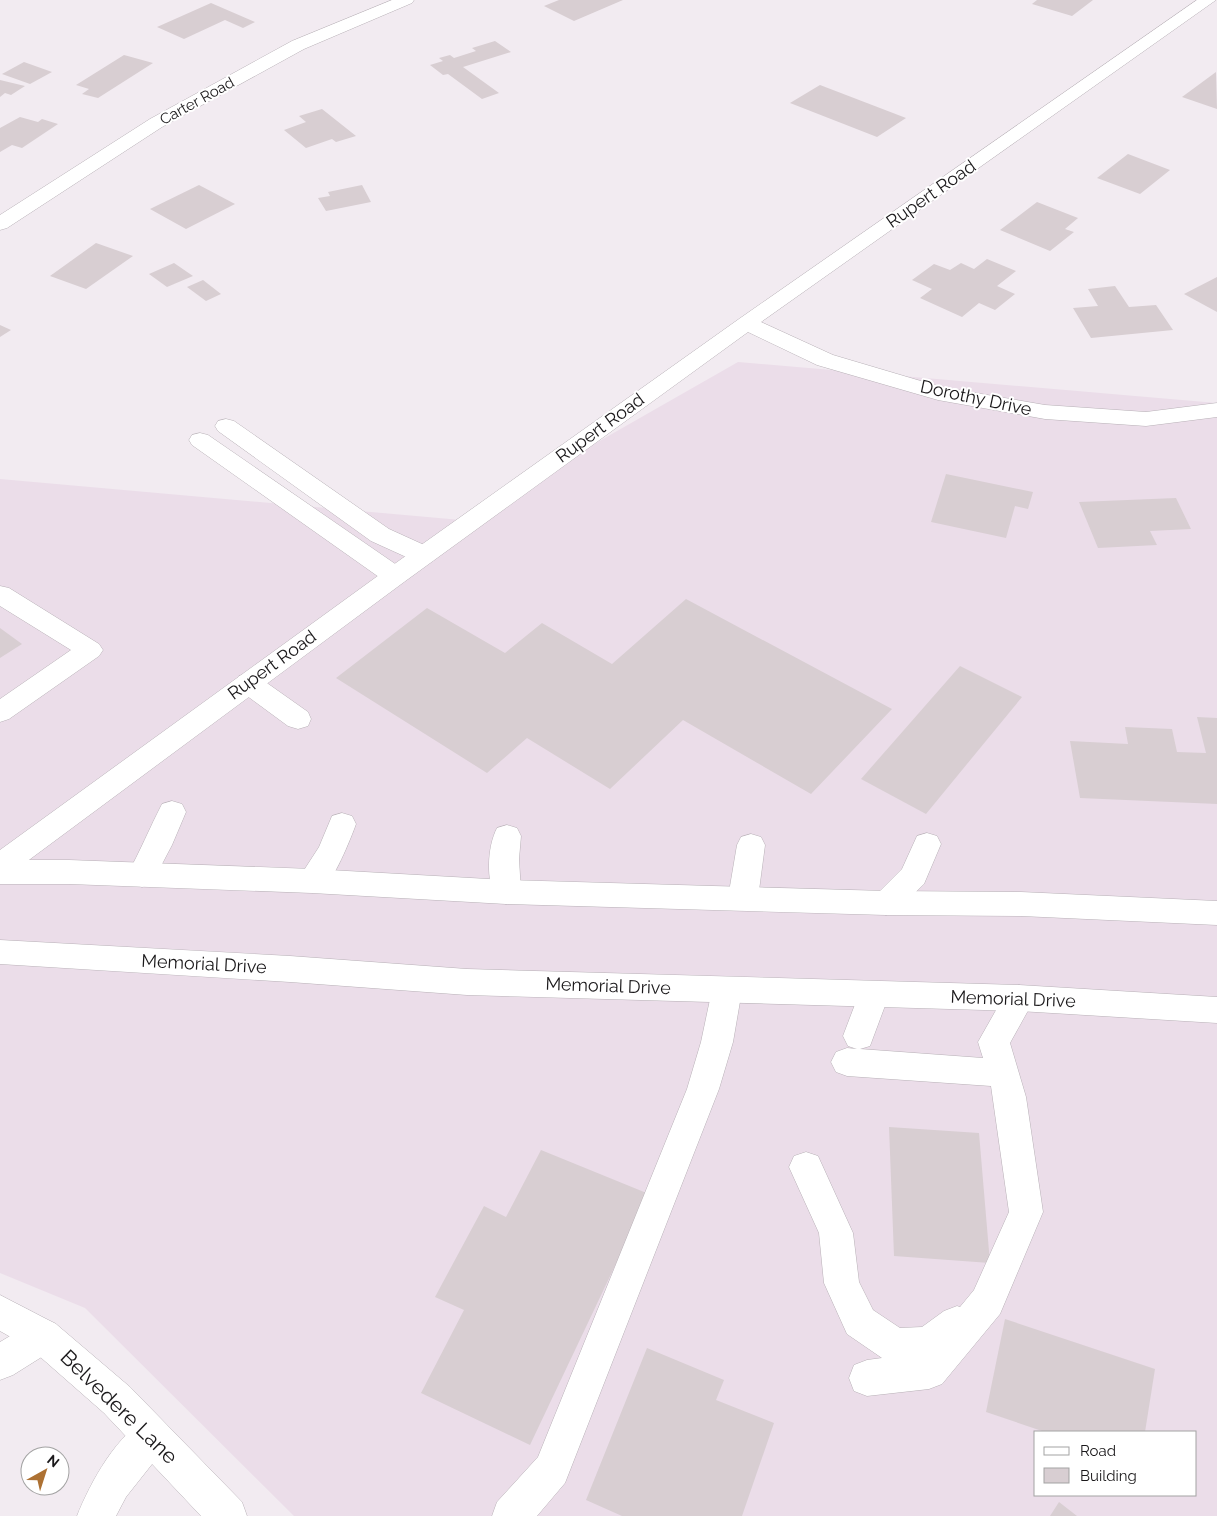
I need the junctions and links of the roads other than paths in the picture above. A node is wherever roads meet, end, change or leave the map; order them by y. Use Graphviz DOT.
graph roads {
  1 [pos="406,0"];
  2 [pos="1208,0"];
  3 [pos="0,224"];
  4 [pos="746,323"];
  5 [pos="1217,410"];
  6 [pos="226,426"];
  7 [pos="200,440"];
  8 [pos="424,555"];
  9 [pos="395,576"];
  10 [pos="0,594"];
  11 [pos="248,683"];
  12 [pos="0,712"];
  13 [pos="298,719"];
  14 [pos="172,812"];
  15 [pos="342,824"];
  16 [pos="507,836"];
  17 [pos="751,844"];
  18 [pos="927,844"];
  19 [pos="0,866"];
  20 [pos="0,872"];
  21 [pos="142,875"];
  22 [pos="312,881"];
  23 [pos="506,892"];
  24 [pos="743,898"];
  25 [pos="886,903"];
  26 [pos="1217,913"];
  27 [pos="0,952"];
  28 [pos="727,990"];
  29 [pos="873,995"];
  30 [pos="1019,998"];
  31 [pos="1217,1010"];
  32 [pos="1002,1073"];
  33 [pos="806,1167"];
  34 [pos="987,1302"];
  35 [pos="0,1312"];
  36 [pos="43,1336"];
  37 [pos="0,1362"];
  38 [pos="867,1378"];
  39 [pos="152,1436"];
  40 [pos="96,1516"];
  41 [pos="228,1516"];
  42 [pos="511,1516"];
  1 -- 3 [label="street, Carter Road"];
  2 -- 4 [label="street, Rupert Road"];
  4 -- 5 [label="street, Dorothy Drive"];
  4 -- 8 [label="street, Rupert Road"];
  6 -- 8 [label="street"];
  7 -- 9 [label="street"];
  8 -- 9 [label="street, Rupert Road"];
  9 -- 11 [label="street, Rupert Road"];
  10 -- 12 [label="street"];
  11 -- 13 [label="street"];
  11 -- 19 [label="street, Rupert Road"];
  14 -- 21 [label="street"];
  15 -- 22 [label="street"];
  16 -- 23 [label="street"];
  17 -- 24 [label="street"];
  18 -- 25 [label="street"];
  20 -- 21 [label="street"];
  21 -- 22 [label="street"];
  22 -- 23 [label="street"];
  23 -- 24 [label="street"];
  24 -- 25 [label="street"];
  25 -- 26 [label="street"];
  27 -- 28 [label="street, Memorial Drive"];
  28 -- 29 [label="street, Memorial Drive"];
  28 -- 42 [label="street"];
  29 -- 30 [label="street, Memorial Drive"];
  29 -- 32 [label="street"];
  30 -- 31 [label="street, Memorial Drive"];
  30 -- 32 [label="street"];
  32 -- 34 [label="street"];
  33 -- 34 [label="street"];
  34 -- 38 [label="street"];
  35 -- 36 [label="street, Belvedere Lane"];
  36 -- 37 [label="street"];
  36 -- 39 [label="street, Belvedere Lane"];
  39 -- 40 [label="street"];
  39 -- 41 [label="street, Belvedere Lane"];
}
